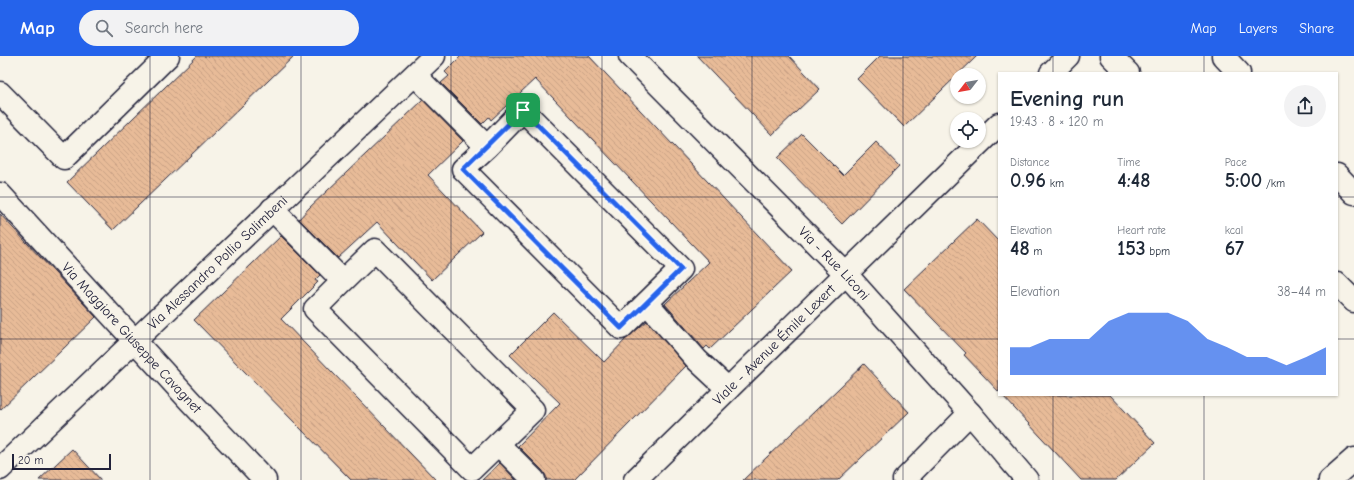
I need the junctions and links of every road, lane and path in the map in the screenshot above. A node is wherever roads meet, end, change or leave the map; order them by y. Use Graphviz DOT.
graph roads {
  1 [pos="168,56"];
  2 [pos="434,56"];
  3 [pos="630,56"];
  4 [pos="1068,56"];
  5 [pos="1111,56"];
  6 [pos="1223,56"];
  7 [pos="1052,72"];
  8 [pos="1127,72"];
  9 [pos="1238,72"];
  10 [pos="414,75"];
  11 [pos="0,93"];
  12 [pos="998,125"];
  13 [pos="486,147"];
  14 [pos="1338,176"];
  15 [pos="1354,193"];
  16 [pos="0,194"];
  17 [pos="272,209"];
  18 [pos="846,274"];
  19 [pos="344,281"];
  20 [pos="1338,285"];
  21 [pos="1354,301"];
  22 [pos="647,303"];
  23 [pos="134,341"];
  24 [pos="728,390"];
  25 [pos="970,413"];
  26 [pos="498,444"];
  27 [pos="1354,459"];
  28 [pos="0,469"];
  29 [pos="265,480"];
  30 [pos="534,480"];
  31 [pos="635,480"];
  32 [pos="904,480"];
  33 [pos="1027,480"];
  34 [pos="1330,480"];
  1 -- 11 [label="street"];
  2 -- 10 [label="street, Via Alessandro Pollio Salimbeni"];
  3 -- 18 [label="street, Via - Rue Liconi"];
  4 -- 7 [label="street"];
  5 -- 8 [label="street"];
  6 -- 9 [label="street"];
  10 -- 13 [label="street"];
  10 -- 17 [label="street, Via Alessandro Pollio Salimbeni"];
  12 -- 18 [label="street, Viale - Avenue Émile Lexert"];
  13 -- 22 [label="street"];
  13 -- 22 [label="street"];
  14 -- 15 [label="street"];
  16 -- 23 [label="street, Via Maggiore Giuseppe Cavagnet"];
  17 -- 19 [label="street"];
  17 -- 23 [label="street, Via Alessandro Pollio Salimbeni"];
  18 -- 24 [label="street, Viale - Avenue Émile Lexert"];
  18 -- 25 [label="street, Via - Rue Liconi"];
  19 -- 26 [label="street"];
  19 -- 26 [label="street"];
  20 -- 21 [label="street"];
  22 -- 24 [label="street"];
  23 -- 28 [label="street, Via Alessandro Pollio Salimbeni"];
  23 -- 29 [label="street, Via Maggiore Giuseppe Cavagnet"];
  24 -- 31 [label="street, Viale - Avenue Émile Lexert"];
  25 -- 32 [label="street"];
  25 -- 33 [label="street, Via - Rue Liconi"];
  26 -- 30 [label="street"];
  27 -- 34 [label="street"];
}
